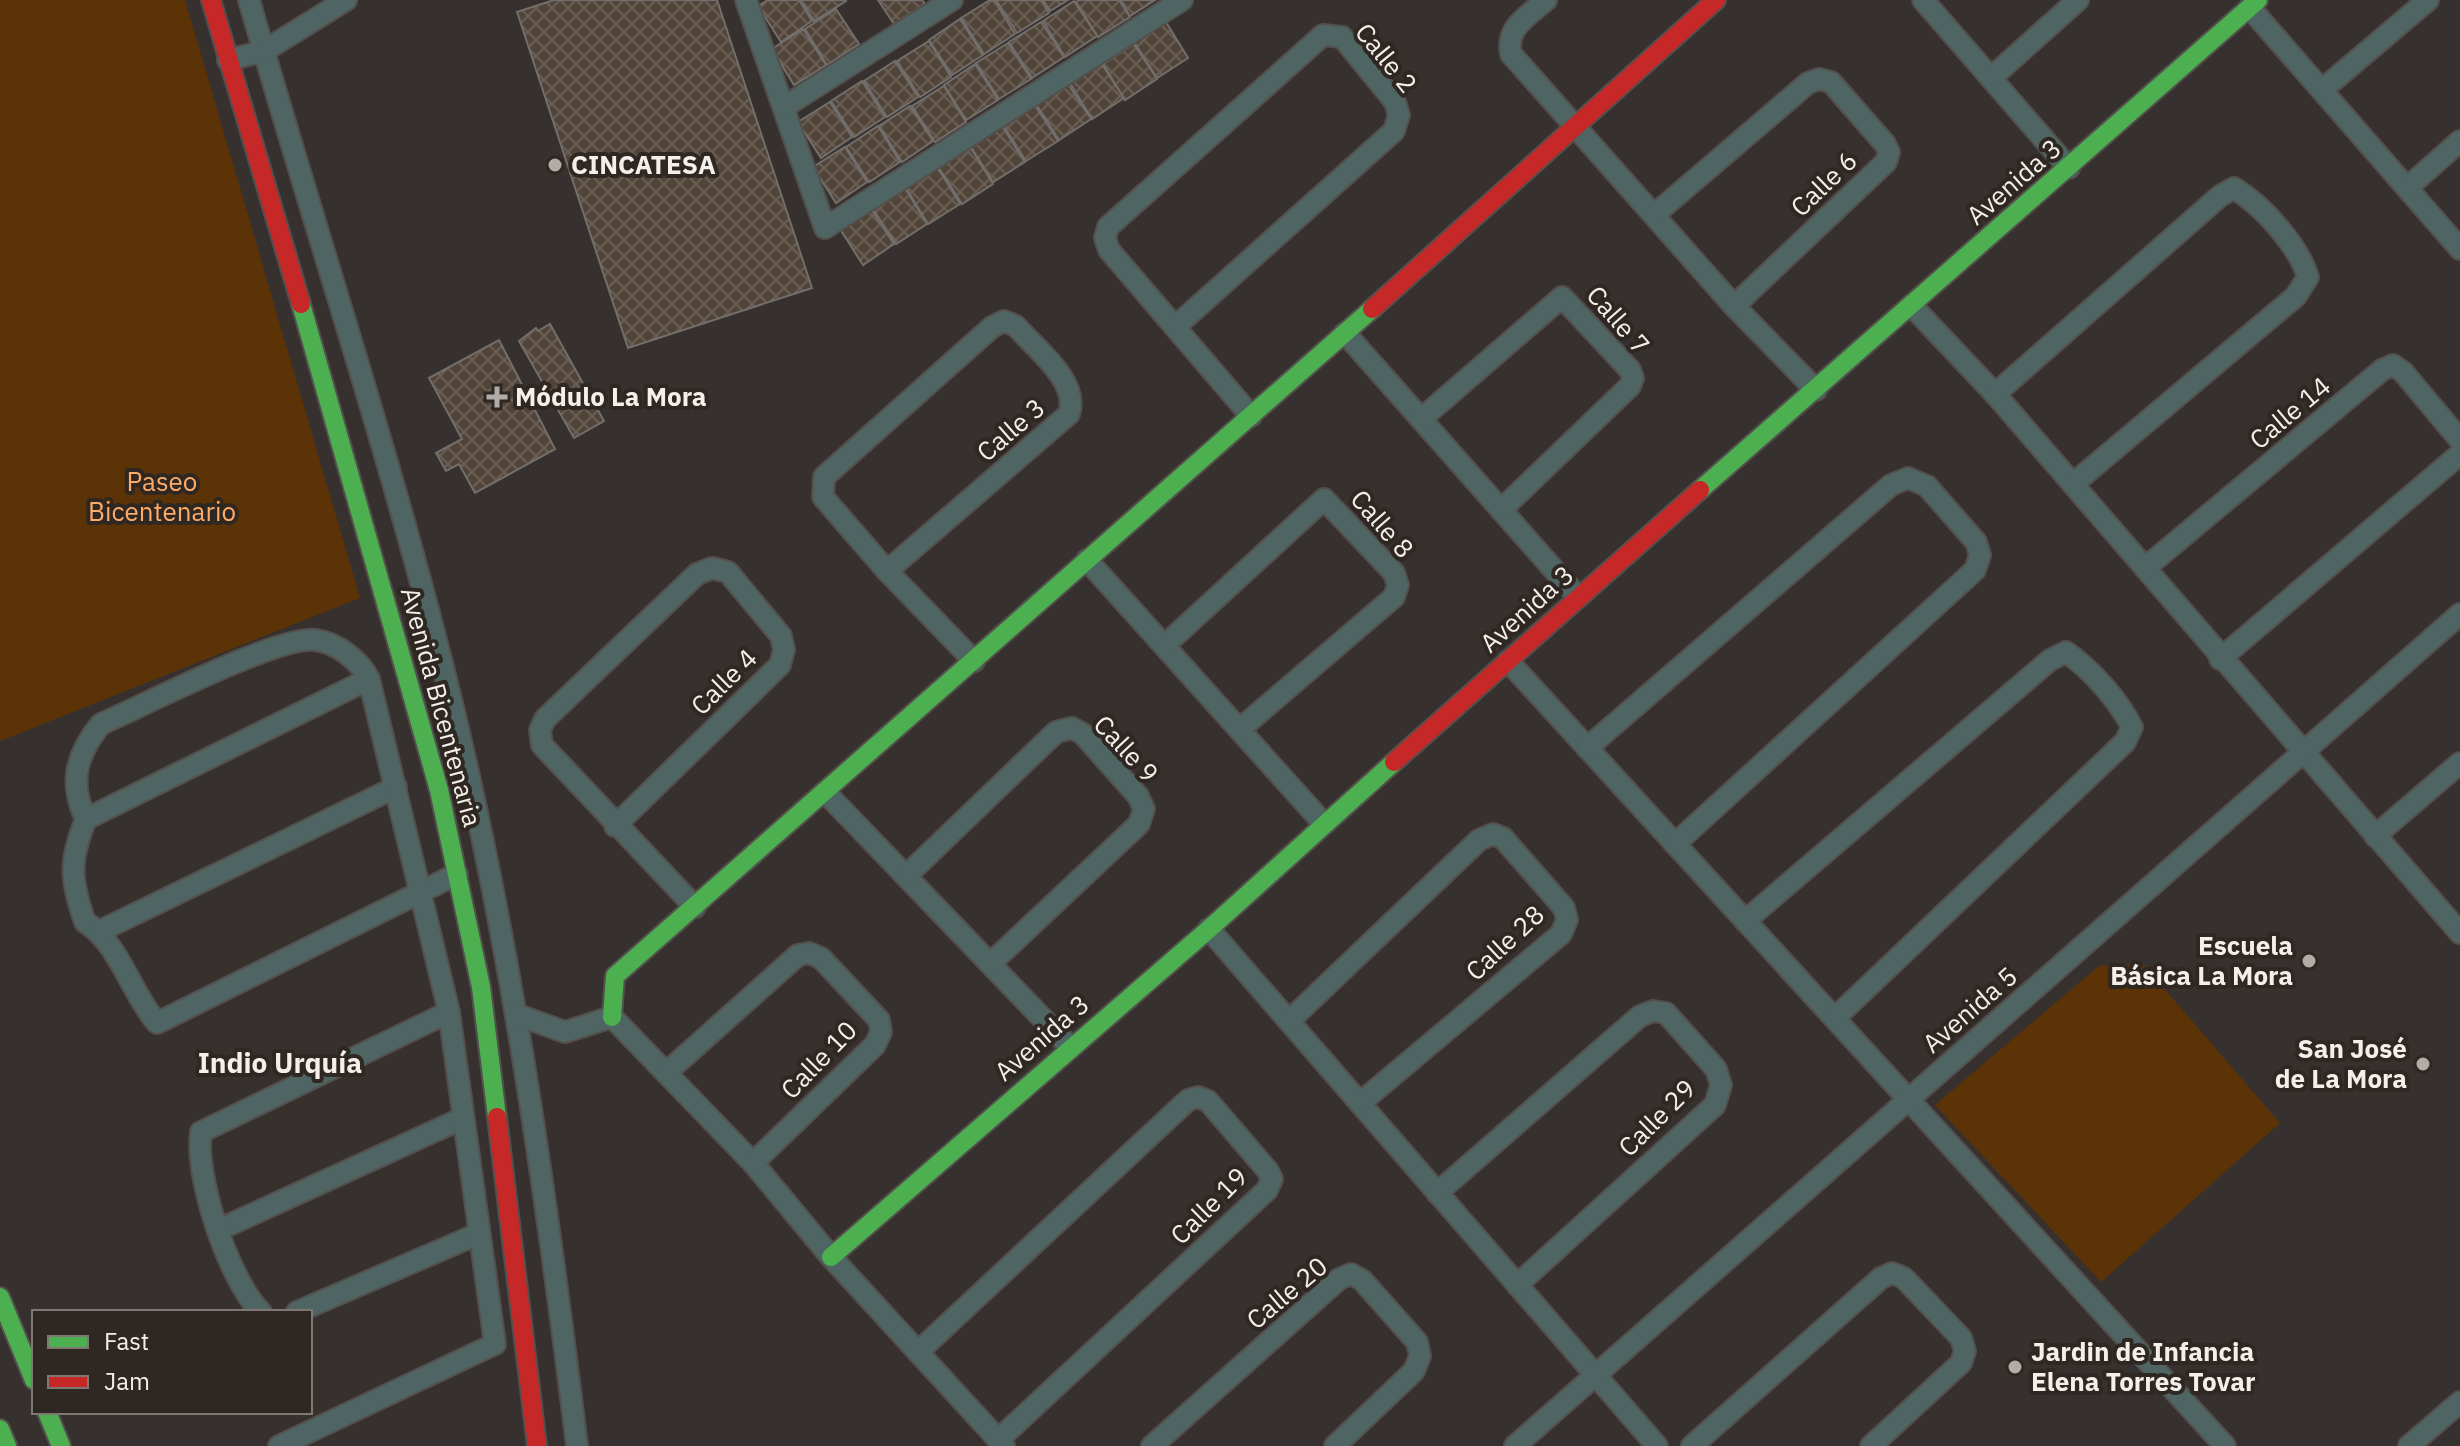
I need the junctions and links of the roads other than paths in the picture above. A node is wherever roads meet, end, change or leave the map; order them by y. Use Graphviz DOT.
graph roads {
  1 [pos="211,0"];
  2 [pos="249,0"];
  3 [pos="346,0"];
  4 [pos="746,0"];
  5 [pos="952,0"];
  6 [pos="1182,0"];
  7 [pos="1546,0"];
  8 [pos="1716,0"];
  9 [pos="1923,0"];
  10 [pos="2078,0"];
  11 [pos="2428,0"];
  12 [pos="2254,4"];
  13 [pos="264,51"];
  14 [pos="228,60"];
  15 [pos="1991,78"];
  16 [pos="2322,90"];
  17 [pos="784,107"];
  18 [pos="1576,129"];
  19 [pos="2460,141"];
  20 [pos="2069,168"];
  21 [pos="2407,188"];
  22 [pos="1654,215"];
  23 [pos="2460,249"];
  24 [pos="1734,306"];
  25 [pos="1912,306"];
  26 [pos="1175,327"];
  27 [pos="1345,333"];
  28 [pos="1816,390"];
  29 [pos="1995,394"];
  30 [pos="1251,416"];
  31 [pos="1421,419"];
  32 [pos="2460,440"];
  33 [pos="2460,454"];
  34 [pos="2073,484"];
  35 [pos="1501,510"];
  36 [pos="1087,560"];
  37 [pos="2145,568"];
  38 [pos="887,571"];
  39 [pos="1578,597"];
  40 [pos="2460,614"];
  41 [pos="1165,645"];
  42 [pos="2220,659"];
  43 [pos="974,661"];
  44 [pos="1508,661"];
  45 [pos="369,679"];
  46 [pos="1240,729"];
  47 [pos="1587,748"];
  48 [pos="2304,754"];
  49 [pos="2460,763"];
  50 [pos="396,787"];
  51 [pos="825,792"];
  52 [pos="86,819"];
  53 [pos="1324,824"];
  54 [pos="615,826"];
  55 [pos="2375,836"];
  56 [pos="1675,844"];
  57 [pos="457,874"];
  58 [pos="906,876"];
  59 [pos="421,892"];
  60 [pos="695,907"];
  61 [pos="1745,921"];
  62 [pos="1209,929"];
  63 [pos="100,931"];
  64 [pos="2459,931"];
  65 [pos="990,964"];
  66 [pos="449,1012"];
  67 [pos="518,1015"];
  68 [pos="612,1017"];
  69 [pos="1835,1018"];
  70 [pos="1289,1021"];
  71 [pos="1070,1047"];
  72 [pos="667,1072"];
  73 [pos="1908,1098"];
  74 [pos="1360,1103"];
  75 [pos="461,1119"];
  76 [pos="753,1163"];
  77 [pos="1437,1193"];
  78 [pos="218,1230"];
  79 [pos="478,1234"];
  80 [pos="831,1257"];
  81 [pos="1517,1285"];
  82 [pos="0,1297"];
  83 [pos="259,1310"];
  84 [pos="302,1310"];
  85 [pos="522,1329"];
  86 [pos="495,1344"];
  87 [pos="918,1352"];
  88 [pos="1595,1374"];
  89 [pos="32,1375"];
  90 [pos="2460,1402"];
  91 [pos="48,1414"];
  92 [pos="0,1429"];
  93 [pos="1001,1443"];
  94 [pos="7,1446"];
  95 [pos="61,1446"];
  96 [pos="279,1446"];
  97 [pos="537,1446"];
  98 [pos="577,1446"];
  99 [pos="1152,1446"];
  100 [pos="1335,1446"];
  101 [pos="1515,1446"];
  102 [pos="1657,1446"];
  103 [pos="1692,1446"];
  104 [pos="1871,1446"];
  105 [pos="2225,1446"];
  106 [pos="2409,1446"];
  1 -- 14 [label="main road, Avenida Bicentenaria"];
  2 -- 13 [label="street, Avenida Bicentenaria"];
  3 -- 13 [label="street"];
  4 -- 17 [label="street"];
  5 -- 17 [label="street"];
  6 -- 17 [label="street"];
  7 -- 18 [label="street"];
  8 -- 18 [label="main road"];
  9 -- 15 [label="street"];
  10 -- 15 [label="street"];
  11 -- 16 [label="street"];
  12 -- 16 [label="street"];
  12 -- 20 [label="main road, Avenida 3"];
  13 -- 14 [label="street"];
  13 -- 67 [label="street, Avenida Bicentenaria"];
  14 -- 57 [label="main road, Avenida Bicentenaria"];
  15 -- 20 [label="street"];
  16 -- 21 [label="street"];
  18 -- 22 [label="street"];
  18 -- 27 [label="main road"];
  19 -- 21 [label="street"];
  20 -- 25 [label="main road, Avenida 3"];
  21 -- 23 [label="street"];
  22 -- 24 [label="street"];
  22 -- 24 [label="street, Calle 6"];
  24 -- 28 [label="street"];
  25 -- 28 [label="main road, Avenida 3"];
  25 -- 29 [label="street"];
  26 -- 26 [label="street, Calle 2"];
  26 -- 30 [label="street"];
  27 -- 30 [label="main road"];
  27 -- 31 [label="street"];
  28 -- 39 [label="main road, Avenida 3"];
  29 -- 34 [label="street"];
  29 -- 34 [label="street"];
  30 -- 36 [label="main road"];
  31 -- 35 [label="street"];
  31 -- 35 [label="street, Calle 7"];
  32 -- 37 [label="street, Calle 14"];
  33 -- 42 [label="street"];
  34 -- 37 [label="street"];
  35 -- 39 [label="street"];
  36 -- 41 [label="street"];
  36 -- 43 [label="main road"];
  37 -- 42 [label="street"];
  38 -- 38 [label="street, Calle 3"];
  38 -- 43 [label="street"];
  39 -- 44 [label="main road, Avenida 3"];
  40 -- 48 [label="street, Avenida 5"];
  41 -- 46 [label="street"];
  41 -- 46 [label="street, Calle 8"];
  42 -- 48 [label="street"];
  43 -- 51 [label="main road"];
  44 -- 47 [label="street"];
  44 -- 53 [label="main road, Avenida 3"];
  45 -- 50 [label="street"];
  45 -- 52 [label="street"];
  45 -- 52 [label="street"];
  46 -- 53 [label="street"];
  47 -- 56 [label="street"];
  47 -- 56 [label="street"];
  48 -- 55 [label="street"];
  48 -- 73 [label="street, Avenida 5"];
  49 -- 55 [label="street"];
  50 -- 59 [label="street"];
  50 -- 63 [label="street"];
  51 -- 58 [label="street"];
  51 -- 60 [label="main road"];
  52 -- 63 [label="street"];
  53 -- 62 [label="main road, Avenida 3"];
  54 -- 54 [label="street, Calle 4"];
  54 -- 60 [label="street"];
  55 -- 64 [label="street"];
  56 -- 61 [label="street"];
  57 -- 59 [label="street"];
  57 -- 85 [label="main road, Avenida Bicentenaria"];
  58 -- 65 [label="street"];
  58 -- 65 [label="street, Calle 9"];
  59 -- 63 [label="street"];
  59 -- 66 [label="street"];
  60 -- 68 [label="main road"];
  61 -- 69 [label="street"];
  61 -- 69 [label="street"];
  62 -- 70 [label="street"];
  62 -- 71 [label="main road, Avenida 3"];
  65 -- 71 [label="street"];
  66 -- 75 [label="street"];
  66 -- 78 [label="street"];
  67 -- 68 [label="street"];
  67 -- 98 [label="street, Avenida Bicentenaria"];
  68 -- 72 [label="street"];
  69 -- 73 [label="street"];
  70 -- 74 [label="street"];
  70 -- 74 [label="street, Calle 28"];
  71 -- 80 [label="main road, Avenida 3"];
  72 -- 76 [label="street"];
  72 -- 76 [label="street, Calle 10"];
  73 -- 88 [label="street, Avenida 5"];
  73 -- 105 [label="street"];
  74 -- 77 [label="street"];
  75 -- 78 [label="street"];
  75 -- 79 [label="street"];
  76 -- 80 [label="street"];
  77 -- 81 [label="street"];
  77 -- 81 [label="street, Calle 29"];
  78 -- 83 [label="street"];
  79 -- 84 [label="street"];
  79 -- 86 [label="street"];
  80 -- 87 [label="street"];
  81 -- 88 [label="street"];
  82 -- 89 [label="main road"];
  85 -- 86 [label="street"];
  85 -- 97 [label="main road, Avenida Bicentenaria"];
  86 -- 96 [label="street"];
  87 -- 93 [label="street"];
  87 -- 93 [label="street, Calle 19"];
  88 -- 101 [label="street, Avenida 5"];
  88 -- 102 [label="street"];
  90 -- 106 [label="street"];
  91 -- 95 [label="main road"];
  92 -- 94 [label="main road"];
  99 -- 100 [label="street, Calle 20"];
  103 -- 104 [label="street"];
}
